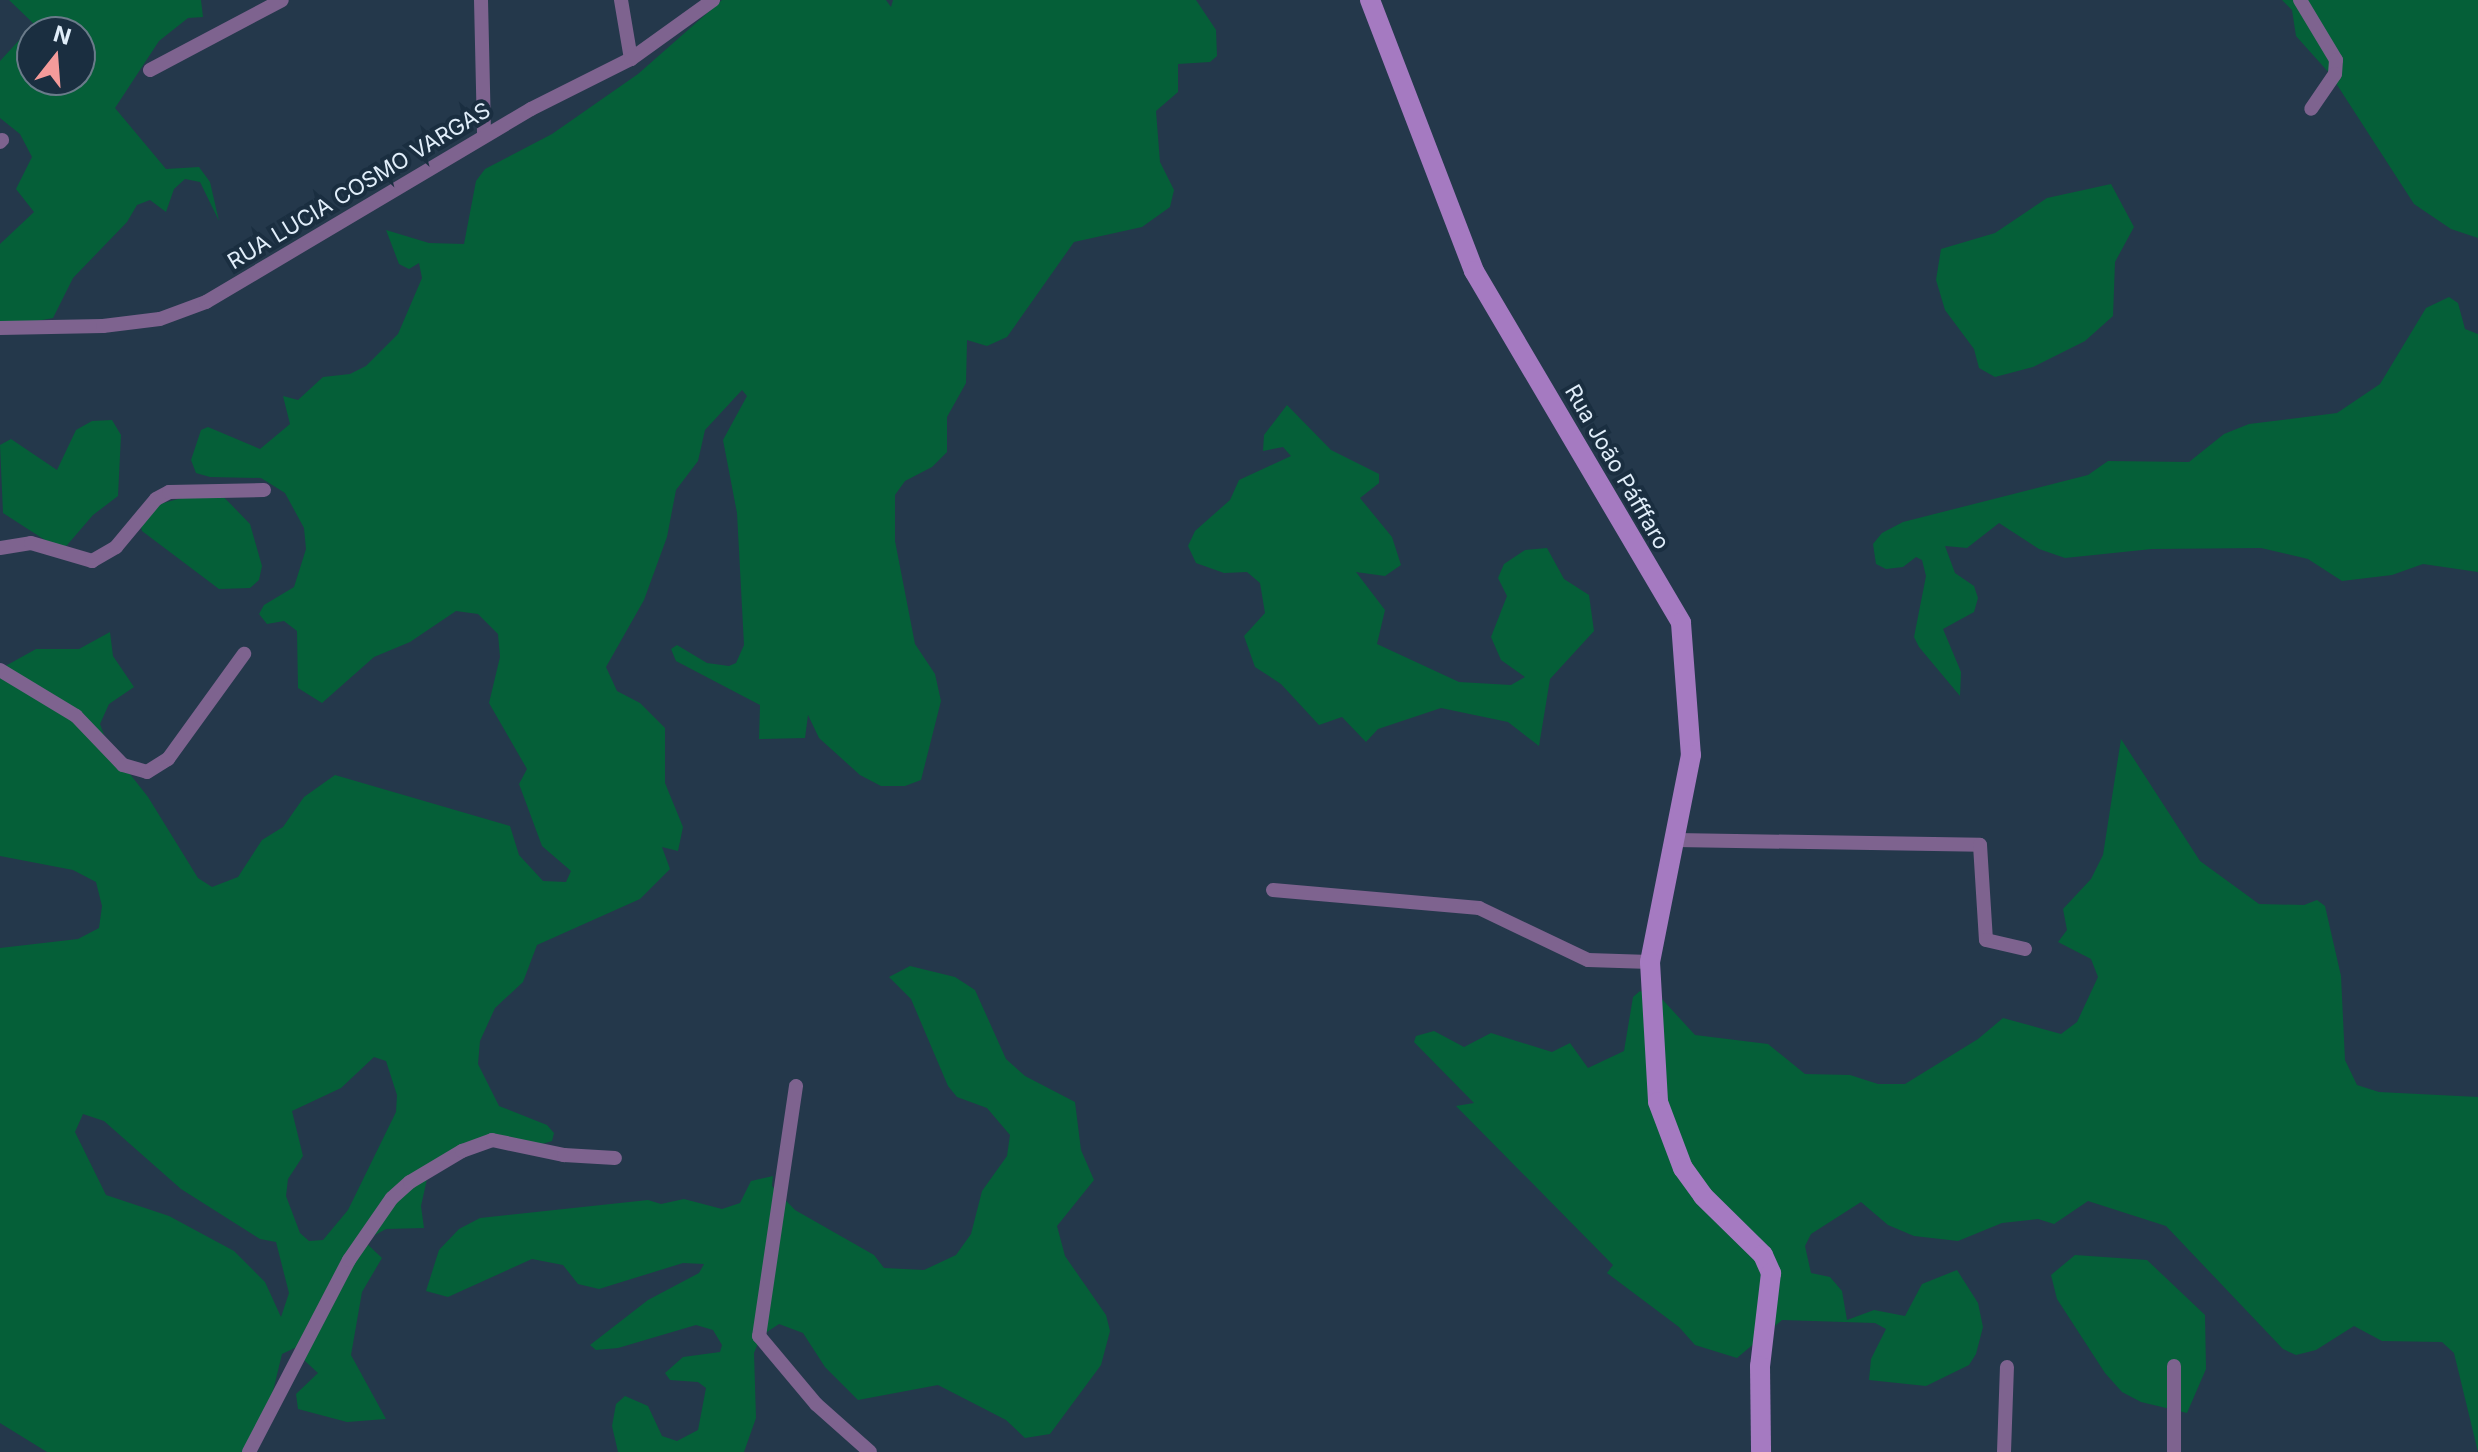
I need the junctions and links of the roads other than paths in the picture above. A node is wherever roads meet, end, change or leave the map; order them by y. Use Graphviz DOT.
graph roads {
  1 [pos="282,0"];
  2 [pos="481,0"];
  3 [pos="621,0"];
  4 [pos="713,0"];
  5 [pos="1370,0"];
  6 [pos="2300,0"];
  7 [pos="631,59"];
  8 [pos="150,70"];
  9 [pos="2311,109"];
  10 [pos="484,136"];
  11 [pos="0,328"];
  12 [pos="264,490"];
  13 [pos="0,548"];
  14 [pos="244,654"];
  15 [pos="0,670"];
  16 [pos="1676,840"];
  17 [pos="1273,890"];
  18 [pos="2025,949"];
  19 [pos="1650,962"];
  20 [pos="796,1086"];
  21 [pos="615,1158"];
  22 [pos="2174,1366"];
  23 [pos="2007,1367"];
  24 [pos="249,1452"];
  25 [pos="870,1452"];
  26 [pos="1761,1452"];
  27 [pos="2004,1452"];
  28 [pos="2174,1452"];
  1 -- 8 [label="street"];
  2 -- 10 [label="street"];
  3 -- 7 [label="street"];
  4 -- 7 [label="street, RUA LUCIA COSMO VARGAS"];
  5 -- 16 [label="street, Rua João Páfffaro"];
  6 -- 9 [label="street"];
  7 -- 10 [label="street, RUA LUCIA COSMO VARGAS"];
  10 -- 11 [label="street, RUA LUCIA COSMO VARGAS"];
  12 -- 13 [label="street"];
  14 -- 15 [label="street"];
  16 -- 18 [label="street"];
  16 -- 19 [label="street, Rua João Páfffaro"];
  17 -- 19 [label="street"];
  19 -- 26 [label="street, Rua João Páfffaro"];
  20 -- 25 [label="street"];
  21 -- 24 [label="street"];
  22 -- 28 [label="street"];
  23 -- 27 [label="street"];
}
